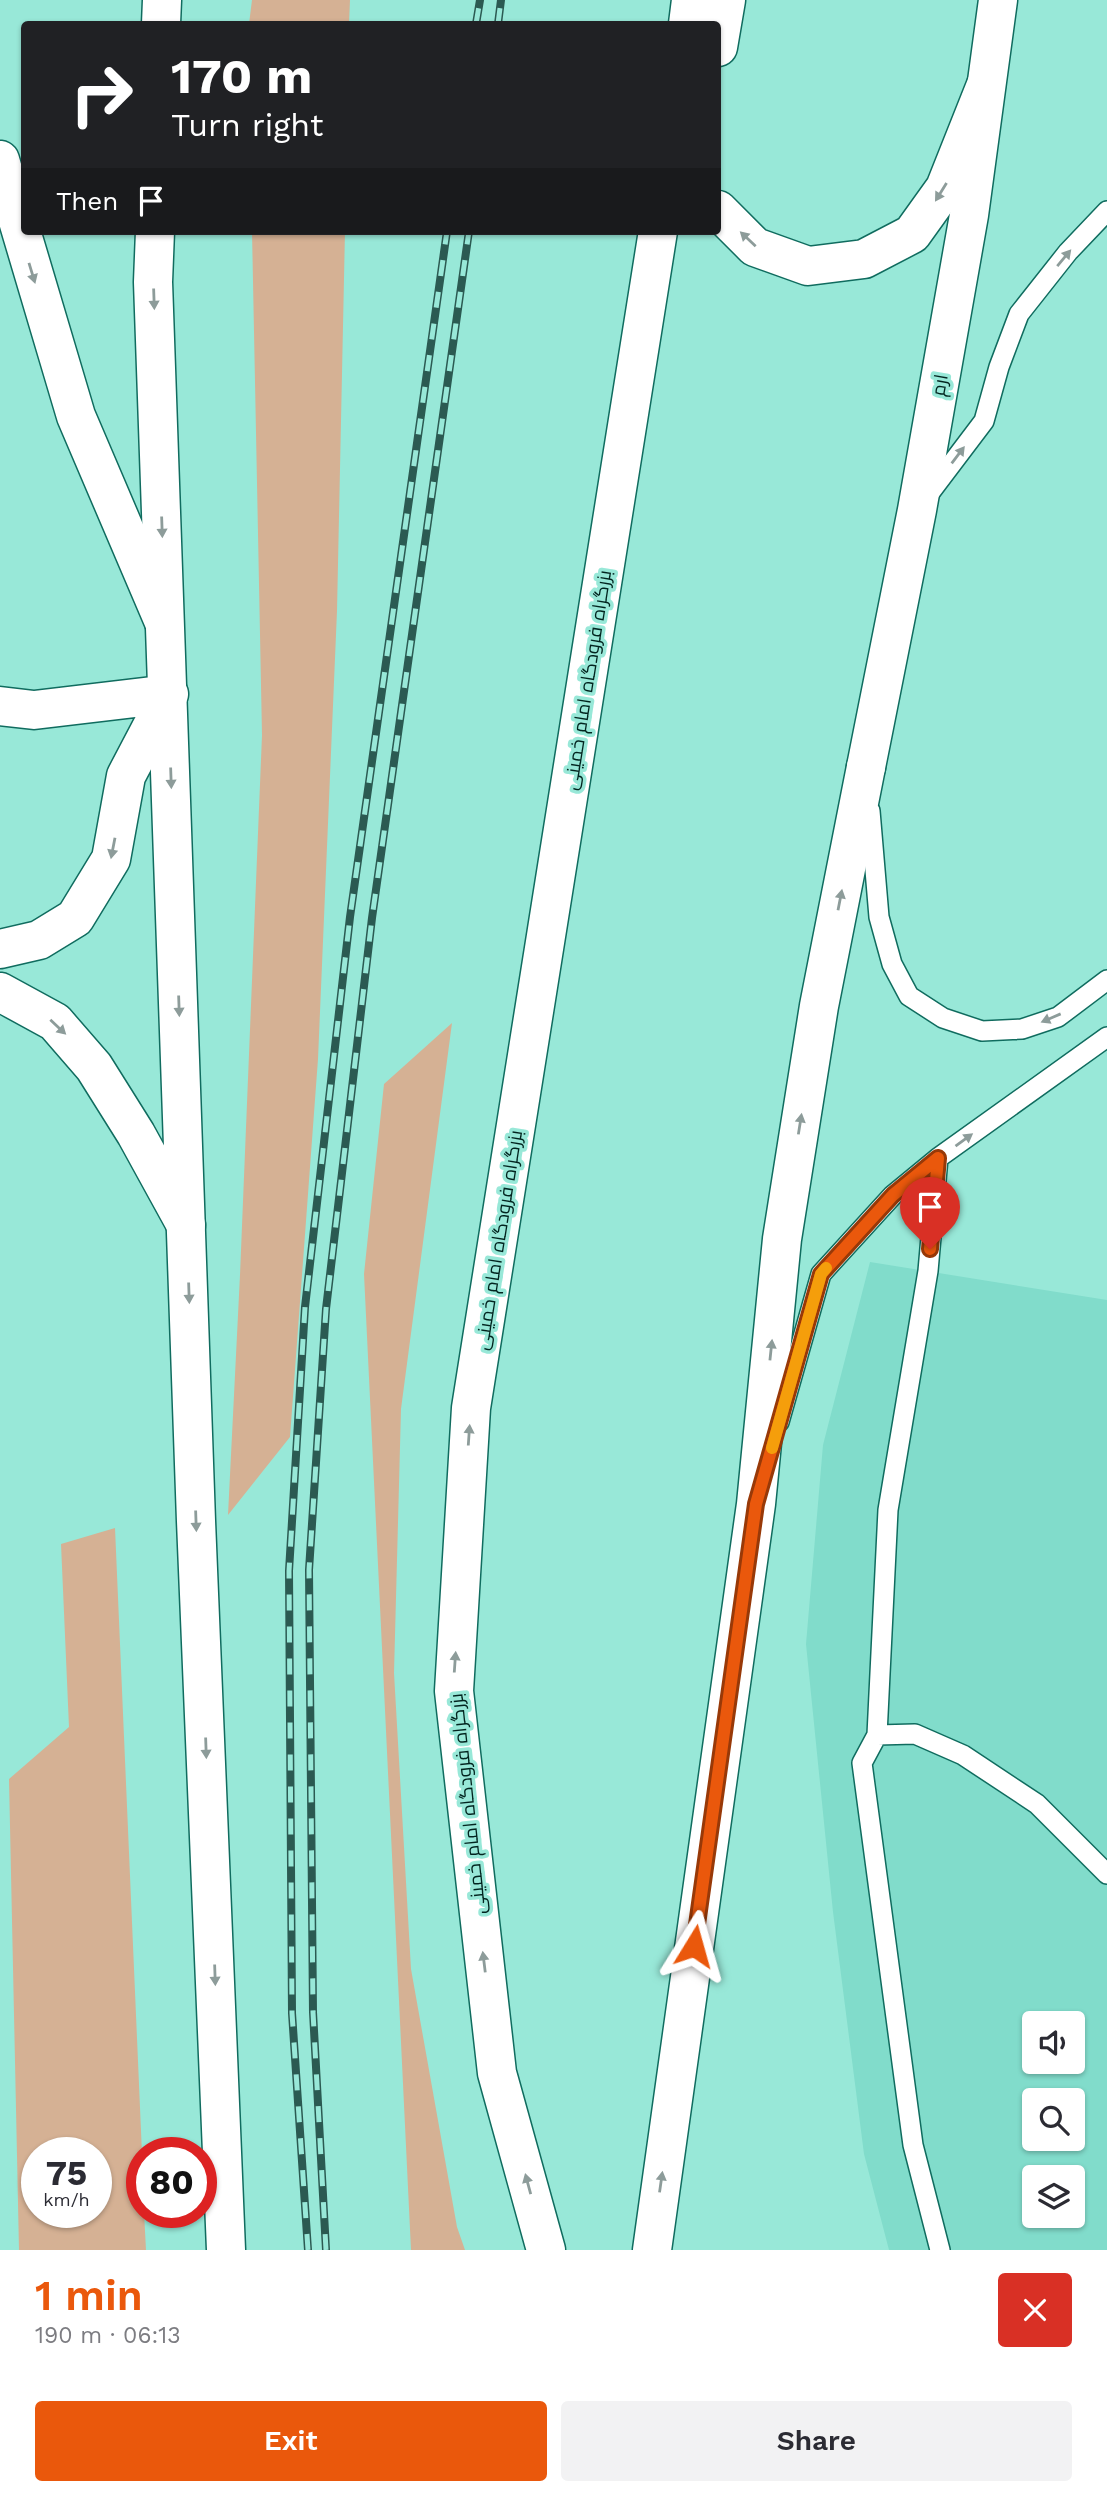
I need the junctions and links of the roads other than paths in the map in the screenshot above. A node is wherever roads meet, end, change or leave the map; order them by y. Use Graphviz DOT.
graph roads {
  1 [pos="162,0"];
  2 [pos="691,0"];
  3 [pos="726,0"];
  4 [pos="998,0"];
  5 [pos="161,21"];
  6 [pos="688,21"];
  7 [pos="721,29"];
  8 [pos="986,85"];
  9 [pos="0,160"];
  10 [pos="1107,211"];
  11 [pos="721,213"];
  12 [pos="21,231"];
  13 [pos="22,235"];
  14 [pos="155,235"];
  15 [pos="657,235"];
  16 [pos="917,510"];
  17 [pos="166,627"];
  18 [pos="169,694"];
  19 [pos="0,706"];
  20 [pos="866,767"];
  21 [pos="0,949"];
  22 [pos="1107,980"];
  23 [pos="0,992"];
  24 [pos="1107,1037"];
  25 [pos="938,1158"];
  26 [pos="186,1225"];
  27 [pos="756,1504"];
  28 [pos="877,1735"];
  29 [pos="1107,1874"];
  30 [pos="226,2250"];
  31 [pos="546,2250"];
  32 [pos="652,2250"];
  33 [pos="940,2250"];
  1 -- 5 [label="main road"];
  2 -- 6 [label="main road"];
  3 -- 7 [label="main road"];
  4 -- 8 [label="main road, ارم"];
  8 -- 11 [label="main road, one-way"];
  8 -- 16 [label="main road, ارم"];
  9 -- 12 [label="main road, one-way"];
  16 -- 10 [label="lane, one-way"];
  13 -- 17 [label="main road, one-way"];
  14 -- 17 [label="main road, one-way"];
  31 -- 15 [label="main road, بزرگراه فرودگاه امام خمینی, one-way"];
  16 -- 20 [label="main road, ارم"];
  17 -- 18 [label="main road"];
  18 -- 19 [label="main road"];
  18 -- 21 [label="main road, one-way"];
  18 -- 26 [label="main road, one-way"];
  22 -- 20 [label="lane, one-way"];
  27 -- 20 [label="main road, ارم, one-way"];
  23 -- 26 [label="main road, one-way"];
  25 -- 24 [label="lane, one-way"];
  25 -- 27 [label="lane"];
  25 -- 28 [label="lane"];
  26 -- 30 [label="main road, one-way"];
  32 -- 27 [label="main road, ارم, one-way"];
  28 -- 29 [label="lane"];
  28 -- 33 [label="lane"];
}
